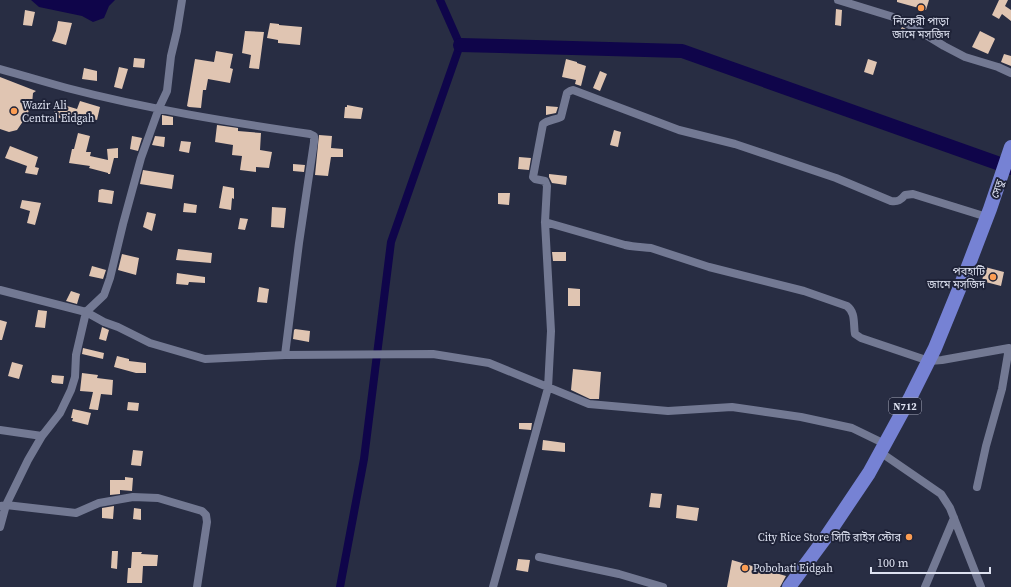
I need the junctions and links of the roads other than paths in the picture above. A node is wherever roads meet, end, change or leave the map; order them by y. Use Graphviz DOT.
graph roads {
  1 [pos="182,0"];
  2 [pos="838,0"];
  3 [pos="0,69"];
  4 [pos="1011,73"];
  5 [pos="159,108"];
  6 [pos="1011,147"];
  7 [pos="988,213"];
  8 [pos="545,222"];
  9 [pos="0,290"];
  10 [pos="86,312"];
  11 [pos="1010,349"];
  12 [pos="285,355"];
  13 [pos="929,361"];
  14 [pos="548,388"];
  15 [pos="0,430"];
  16 [pos="42,436"];
  17 [pos="883,448"];
  18 [pos="977,487"];
  19 [pos="3,505"];
  20 [pos="954,518"];
  21 [pos="0,527"];
  22 [pos="539,557"];
  23 [pos="197,587"];
  24 [pos="493,587"];
  25 [pos="663,587"];
  26 [pos="789,587"];
  27 [pos="925,587"];
  28 [pos="981,587"];
  1 -- 5 [label="street"];
  2 -- 4 [label="street"];
  3 -- 5 [label="street"];
  5 -- 10 [label="street"];
  5 -- 12 [label="street"];
  6 -- 7 [label="highway, সেতু / N712"];
  7 -- 8 [label="street"];
  7 -- 13 [label="highway, N712"];
  8 -- 13 [label="street"];
  8 -- 14 [label="street"];
  9 -- 10 [label="street"];
  10 -- 12 [label="street"];
  10 -- 16 [label="street"];
  11 -- 13 [label="street"];
  11 -- 18 [label="street"];
  12 -- 14 [label="street"];
  13 -- 17 [label="highway, N712"];
  14 -- 17 [label="street"];
  14 -- 24 [label="street"];
  15 -- 16 [label="street"];
  16 -- 19 [label="street"];
  17 -- 20 [label="street"];
  17 -- 26 [label="highway, N712"];
  19 -- 21 [label="street"];
  19 -- 23 [label="street"];
  20 -- 27 [label="street"];
  20 -- 28 [label="street"];
  22 -- 25 [label="street"];
}
